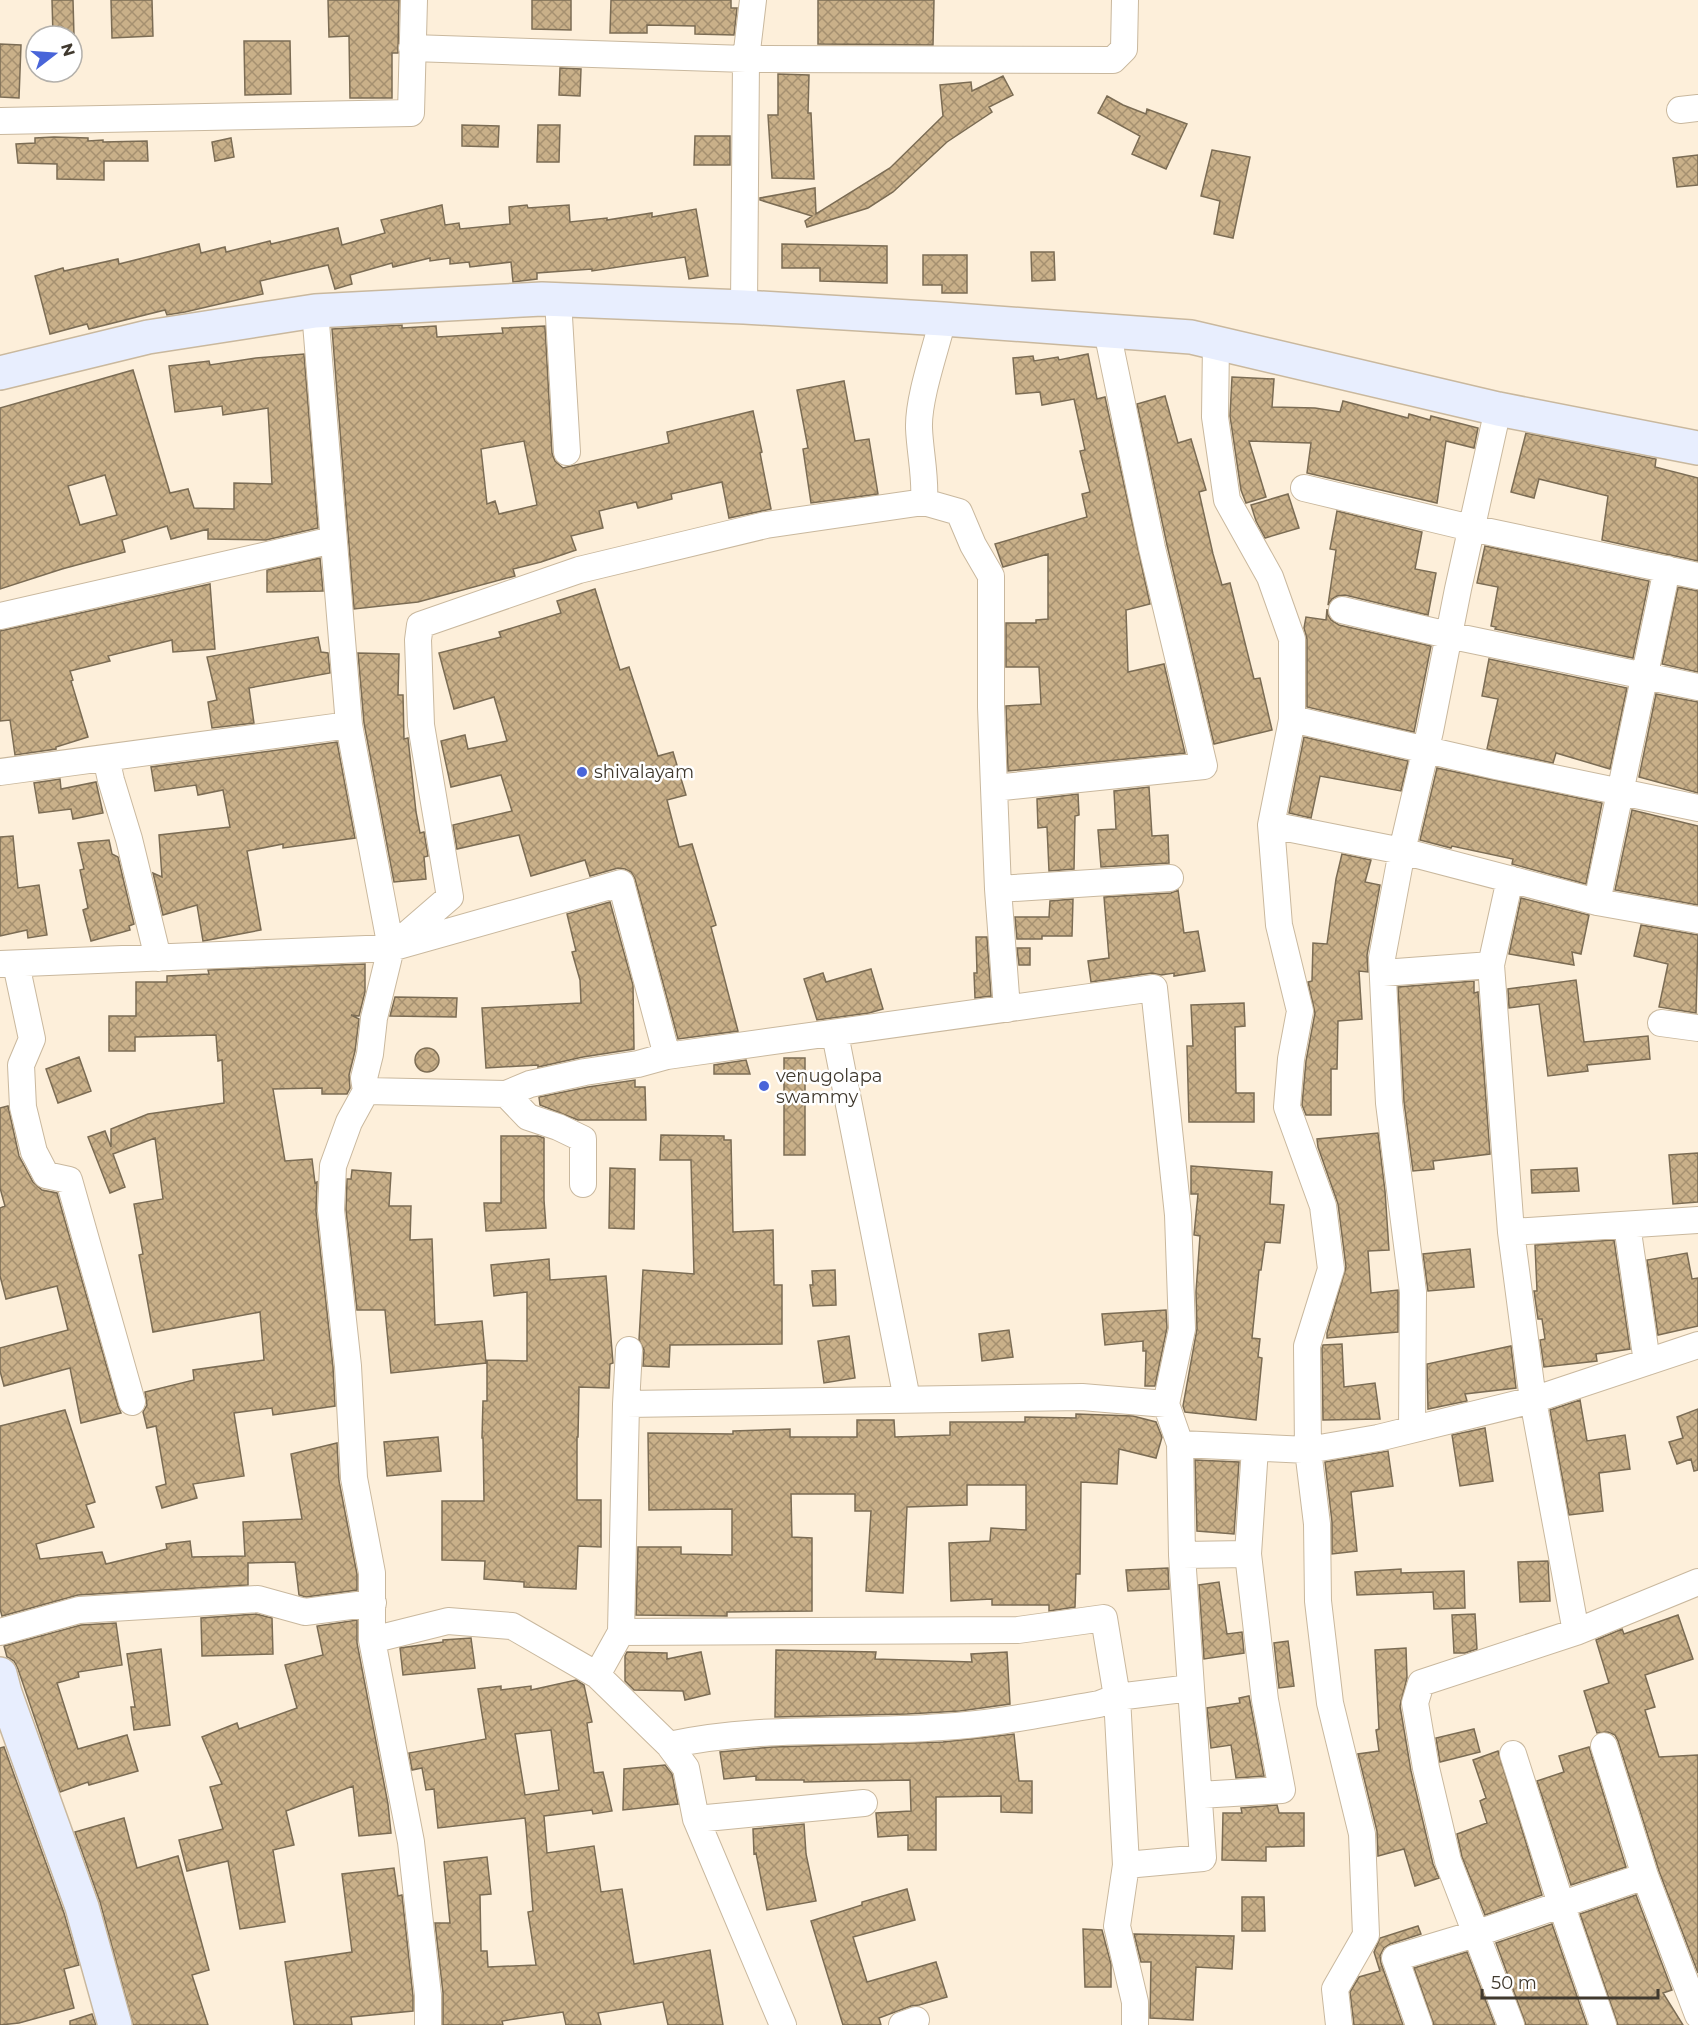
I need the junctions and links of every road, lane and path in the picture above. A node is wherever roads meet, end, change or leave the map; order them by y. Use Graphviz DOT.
graph roads {
  1 [pos="414,0"];
  2 [pos="753,0"];
  3 [pos="1125,0"];
  4 [pos="412,48"];
  5 [pos="746,59"];
  6 [pos="0,121"];
  7 [pos="558,300"];
  8 [pos="744,306"];
  9 [pos="315,311"];
  10 [pos="943,318"];
  11 [pos="1107,331"];
  12 [pos="1216,343"];
  13 [pos="0,373"];
  14 [pos="1498,409"];
  15 [pos="1698,448"];
  16 [pos="567,452"];
  17 [pos="1304,488"];
  18 [pos="924,502"];
  19 [pos="1471,528"];
  20 [pos="333,540"];
  21 [pos="1667,569"];
  22 [pos="1698,576"];
  23 [pos="1342,610"];
  24 [pos="0,616"];
  25 [pos="1448,636"];
  26 [pos="1646,677"];
  27 [pos="1698,687"];
  28 [pos="1292,719"];
  29 [pos="349,725"];
  30 [pos="1425,750"];
  31 [pos="106,758"];
  32 [pos="0,772"];
  33 [pos="994,788"];
  34 [pos="1619,793"];
  35 [pos="1698,808"];
  36 [pos="1271,825"];
  37 [pos="1402,851"];
  38 [pos="1170,878"];
  39 [pos="1510,879"];
  40 [pos="998,889"];
  41 [pos="1597,902"];
  42 [pos="1698,920"];
  43 [pos="391,948"];
  44 [pos="158,958"];
  45 [pos="8,964"];
  46 [pos="1491,965"];
  47 [pos="1383,973"];
  48 [pos="1007,1009"];
  49 [pos="1661,1023"];
  50 [pos="1698,1028"];
  51 [pos="835,1034"];
  52 [pos="667,1056"];
  53 [pos="366,1091"];
  54 [pos="506,1094"];
  55 [pos="583,1184"];
  56 [pos="1698,1220"];
  57 [pos="1627,1225"];
  58 [pos="1511,1232"];
  59 [pos="1698,1345"];
  60 [pos="629,1350"];
  61 [pos="1647,1362"];
  62 [pos="907,1399"];
  63 [pos="1533,1400"];
  64 [pos="132,1402"];
  65 [pos="626,1404"];
  66 [pos="1166,1404"];
  67 [pos="1412,1428"];
  68 [pos="1180,1444"];
  69 [pos="1255,1448"];
  70 [pos="1308,1450"];
  71 [pos="1248,1554"];
  72 [pos="1182,1555"];
  73 [pos="1698,1582"];
  74 [pos="372,1604"];
  75 [pos="0,1632"];
  76 [pos="621,1632"];
  77 [pos="1576,1632"];
  78 [pos="372,1640"];
  79 [pos="597,1675"];
  80 [pos="2,1688"];
  81 [pos="1191,1688"];
  82 [pos="1117,1697"];
  83 [pos="669,1745"];
  84 [pos="1604,1746"];
  85 [pos="1512,1754"];
  86 [pos="1199,1795"];
  87 [pos="864,1803"];
  88 [pos="696,1819"];
  89 [pos="1126,1865"];
  90 [pos="1645,1876"];
  91 [pos="1561,1904"];
  92 [pos="1475,1934"];
  93 [pos="1698,2015"];
  94 [pos="115,2025"];
  95 [pos="428,2025"];
  96 [pos="783,2025"];
  97 [pos="1135,2025"];
  98 [pos="1339,2025"];
  99 [pos="1419,2025"];
  100 [pos="1510,2025"];
  101 [pos="1603,2025"];
  1 -- 4 [label="street"];
  2 -- 5 [label="street"];
  3 -- 5 [label="street"];
  4 -- 5 [label="street"];
  4 -- 6 [label="street"];
  5 -- 8 [label="street"];
  7 -- 8 [label="main road"];
  7 -- 9 [label="main road"];
  7 -- 16 [label="street"];
  8 -- 10 [label="main road"];
  9 -- 13 [label="main road"];
  9 -- 20 [label="street"];
  10 -- 11 [label="main road"];
  10 -- 18 [label="street"];
  11 -- 12 [label="main road"];
  11 -- 33 [label="street"];
  12 -- 14 [label="main road"];
  12 -- 28 [label="street"];
  14 -- 15 [label="main road"];
  14 -- 19 [label="street"];
  17 -- 19 [label="street"];
  18 -- 33 [label="street"];
  18 -- 43 [label="street"];
  19 -- 21 [label="street"];
  19 -- 25 [label="street"];
  20 -- 24 [label="street"];
  20 -- 29 [label="street"];
  21 -- 22 [label="street"];
  21 -- 26 [label="street"];
  23 -- 25 [label="street"];
  25 -- 26 [label="street"];
  25 -- 30 [label="street"];
  26 -- 27 [label="street"];
  26 -- 34 [label="street"];
  28 -- 30 [label="street"];
  28 -- 36 [label="street"];
  29 -- 31 [label="street"];
  29 -- 43 [label="street"];
  30 -- 34 [label="street"];
  30 -- 37 [label="street"];
  31 -- 32 [label="street"];
  31 -- 44 [label="street"];
  33 -- 40 [label="street"];
  34 -- 35 [label="street"];
  34 -- 41 [label="street"];
  36 -- 37 [label="street"];
  36 -- 70 [label="street"];
  37 -- 39 [label="street"];
  37 -- 47 [label="street"];
  38 -- 40 [label="street"];
  39 -- 41 [label="street"];
  39 -- 46 [label="street"];
  40 -- 48 [label="street"];
  41 -- 42 [label="street"];
  43 -- 44 [label="street"];
  43 -- 52 [label="street"];
  43 -- 53 [label="street"];
  44 -- 45 [label="street"];
  45 -- 64 [label="street"];
  46 -- 47 [label="street"];
  46 -- 58 [label="street"];
  47 -- 67 [label="street"];
  48 -- 51 [label="street"];
  48 -- 66 [label="street"];
  49 -- 50 [label="street"];
  51 -- 52 [label="street"];
  51 -- 62 [label="street"];
  52 -- 54 [label="street"];
  53 -- 54 [label="street"];
  53 -- 74 [label="street"];
  54 -- 55 [label="street"];
  56 -- 57 [label="street"];
  57 -- 58 [label="street"];
  57 -- 61 [label="street"];
  58 -- 63 [label="street"];
  59 -- 61 [label="street"];
  60 -- 65 [label="street"];
  61 -- 63 [label="street"];
  62 -- 65 [label="street"];
  62 -- 66 [label="street"];
  63 -- 67 [label="street"];
  63 -- 77 [label="street"];
  65 -- 76 [label="street"];
  66 -- 68 [label="street"];
  67 -- 70 [label="street"];
  68 -- 69 [label="street"];
  68 -- 72 [label="street"];
  69 -- 70 [label="street"];
  69 -- 71 [label="street"];
  70 -- 98 [label="street"];
  71 -- 72 [label="street"];
  71 -- 86 [label="street"];
  72 -- 81 [label="street"];
  73 -- 77 [label="street"];
  74 -- 75 [label="street"];
  74 -- 78 [label="street"];
  76 -- 79 [label="street"];
  76 -- 82 [label="street"];
  77 -- 92 [label="street"];
  78 -- 79 [label="street"];
  78 -- 95 [label="street"];
  79 -- 83 [label="street"];
  80 -- 94 [label="main road"];
  81 -- 82 [label="street"];
  81 -- 86 [label="street"];
  82 -- 83 [label="street"];
  82 -- 89 [label="street"];
  83 -- 88 [label="street"];
  84 -- 90 [label="street"];
  85 -- 91 [label="street"];
  86 -- 89 [label="street"];
  87 -- 88 [label="street"];
  88 -- 96 [label="street"];
  89 -- 97 [label="street"];
  90 -- 91 [label="street"];
  90 -- 93 [label="street"];
  91 -- 92 [label="street"];
  91 -- 101 [label="street"];
  92 -- 99 [label="street"];
  92 -- 100 [label="street"];
}
